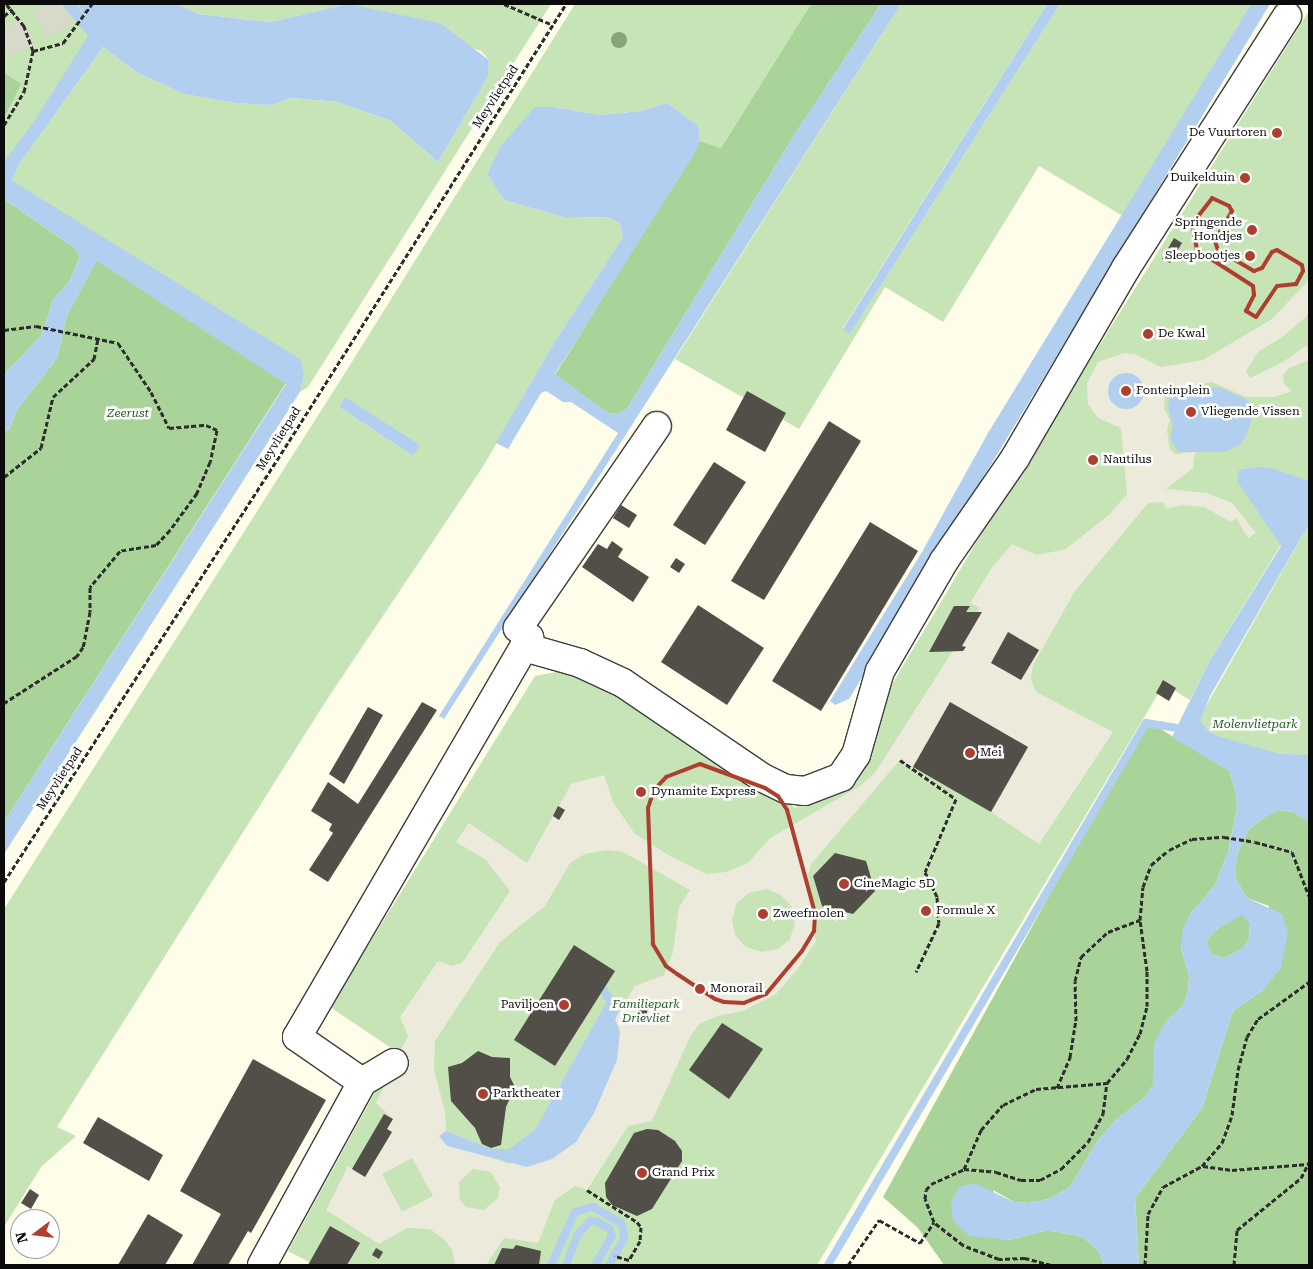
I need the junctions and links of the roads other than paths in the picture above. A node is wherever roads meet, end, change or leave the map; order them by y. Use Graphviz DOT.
graph roads {
  1 [pos="1287,16"];
  2 [pos="657,426"];
  3 [pos="524,647"];
  4 [pos="394,1063"];
  5 [pos="362,1082"];
  6 [pos="262,1265"];
  1 -- 3 [label="lane"];
  2 -- 3 [label="lane"];
  3 -- 5 [label="lane"];
  4 -- 5 [label="lane"];
  5 -- 6 [label="lane"];
}
